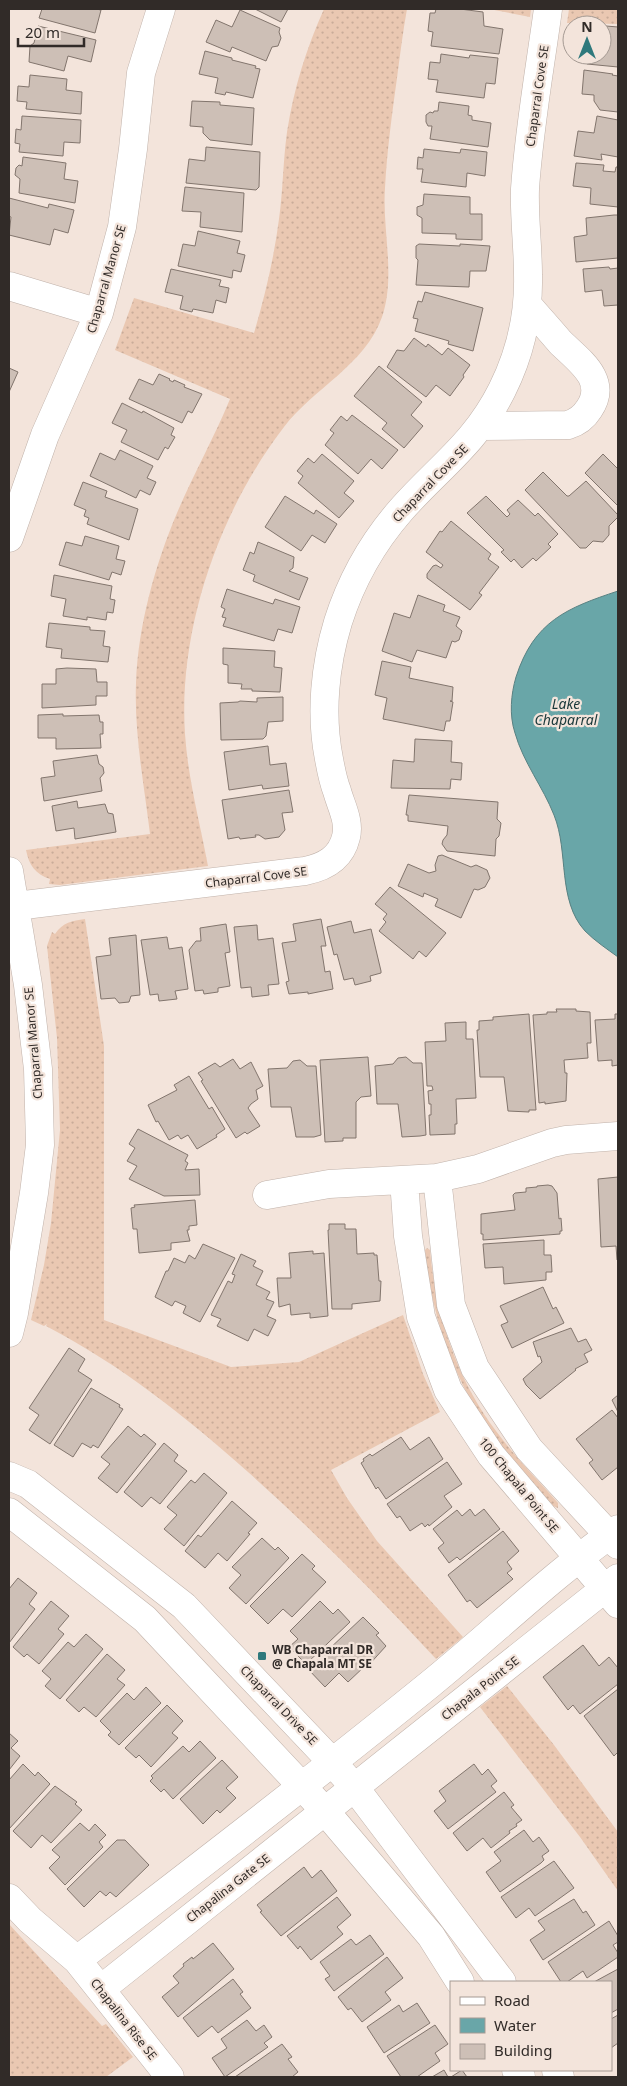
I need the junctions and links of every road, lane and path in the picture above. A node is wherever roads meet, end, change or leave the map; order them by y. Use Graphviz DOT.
graph roads {
  1 [pos="161,9"];
  2 [pos="548,9"];
  3 [pos="9,286"];
  4 [pos="527,304"];
  5 [pos="100,313"];
  6 [pos="481,426"];
  7 [pos="9,538"];
  8 [pos="9,871"];
  9 [pos="16,906"];
  10 [pos="618,1136"];
  11 [pos="437,1178"];
  12 [pos="404,1180"];
  13 [pos="267,1194"];
  14 [pos="9,1333"];
  15 [pos="9,1476"];
  16 [pos="9,1512"];
  17 [pos="615,1536"];
  18 [pos="579,1559"];
  19 [pos="614,1590"];
  20 [pos="333,1763"];
  21 [pos="304,1786"];
  22 [pos="355,1788"];
  23 [pos="325,1811"];
  24 [pos="9,1898"];
  25 [pos="77,1960"];
  26 [pos="459,1981"];
  27 [pos="501,1981"];
  28 [pos="101,1989"];
  29 [pos="170,2077"];
  1 -- 5 [label="street, Chaparral Manor SE"];
  2 -- 4 [label="street, Chaparral Cove SE"];
  3 -- 5 [label="street"];
  4 -- 6 [label="street, Chaparral Cove SE"];
  4 -- 6 [label="street"];
  5 -- 7 [label="street, Chaparral Manor SE"];
  6 -- 9 [label="street, Chaparral Cove SE"];
  8 -- 9 [label="street, Chaparral Manor SE"];
  9 -- 14 [label="street, Chaparral Manor SE"];
  10 -- 11 [label="street"];
  11 -- 12 [label="street"];
  11 -- 17 [label="street"];
  12 -- 13 [label="street"];
  12 -- 18 [label="street, 100 Chapala Point SE"];
  15 -- 20 [label="street, Chaparral Drive SE"];
  16 -- 21 [label="street"];
  17 -- 18 [label="street"];
  18 -- 19 [label="street, Chapala Point SE"];
  18 -- 20 [label="street"];
  19 -- 22 [label="street, Chapala Point SE"];
  20 -- 21 [label="street"];
  20 -- 22 [label="street, Chaparral Drive SE"];
  21 -- 23 [label="street"];
  21 -- 25 [label="street"];
  22 -- 23 [label="street, Chapalina Gate SE"];
  22 -- 27 [label="street, Chaparral Drive SE"];
  23 -- 26 [label="street"];
  23 -- 28 [label="street, Chapalina Gate SE"];
  24 -- 25 [label="street, Chapalina Rise SE"];
  25 -- 28 [label="street, Chapalina Rise SE"];
  28 -- 29 [label="street, Chapalina Rise SE"];
}
